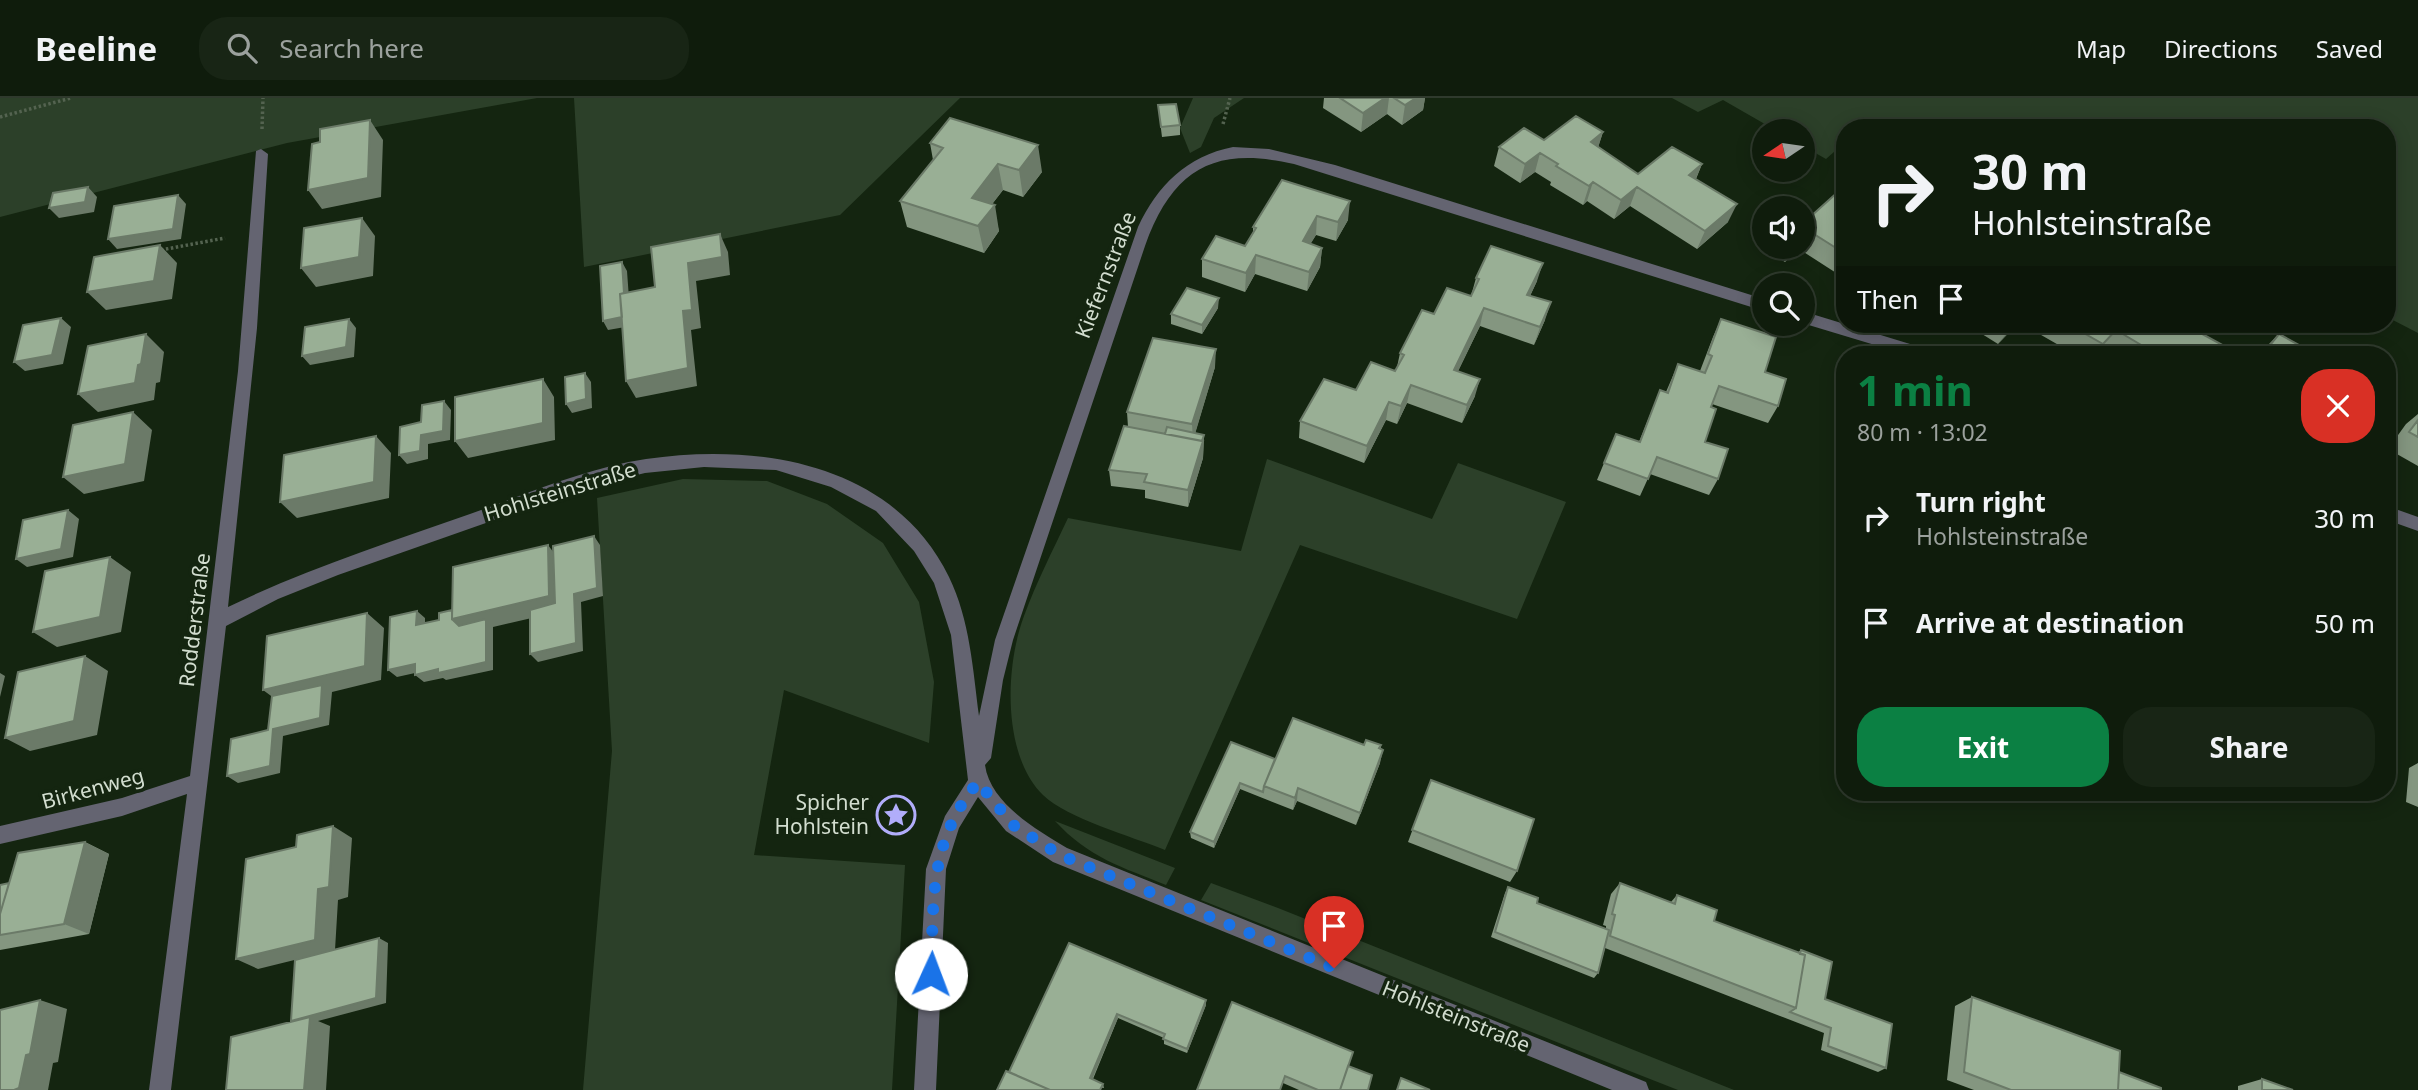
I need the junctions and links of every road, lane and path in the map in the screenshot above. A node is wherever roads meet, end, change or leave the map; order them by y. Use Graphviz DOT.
graph roads {
  1 [pos="71,98"];
  2 [pos="1230,98"];
  3 [pos="1226,108"];
  4 [pos="0,117"];
  5 [pos="261,154"];
  6 [pos="259,232"];
  7 [pos="157,251"];
  8 [pos="1752,301"];
  9 [pos="1815,321"];
  10 [pos="1836,327"];
  11 [pos="1855,333"];
  12 [pos="1897,346"];
  13 [pos="2396,516"];
  14 [pos="2418,524"];
  15 [pos="220,620"];
  16 [pos="197,782"];
  17 [pos="978,782"];
  18 [pos="0,835"];
  19 [pos="160,1090"];
  20 [pos="925,1090"];
  21 [pos="1638,1090"];
  1 -- 4 [label="path"];
  2 -- 3 [label="path"];
  5 -- 6 [label="street, Rodderstraße"];
  6 -- 7 [label="path"];
  6 -- 15 [label="street, Rodderstraße"];
  8 -- 17 [label="street, Kiefernstraße"];
  9 -- 10 [label="street"];
  11 -- 12 [label="street"];
  13 -- 14 [label="street"];
  15 -- 16 [label="street, Rodderstraße"];
  15 -- 17 [label="street, Hohlsteinstraße"];
  16 -- 18 [label="street, Birkenweg"];
  16 -- 19 [label="street, Rodderstraße"];
  17 -- 20 [label="street"];
  17 -- 21 [label="street, Hohlsteinstraße"];
}
